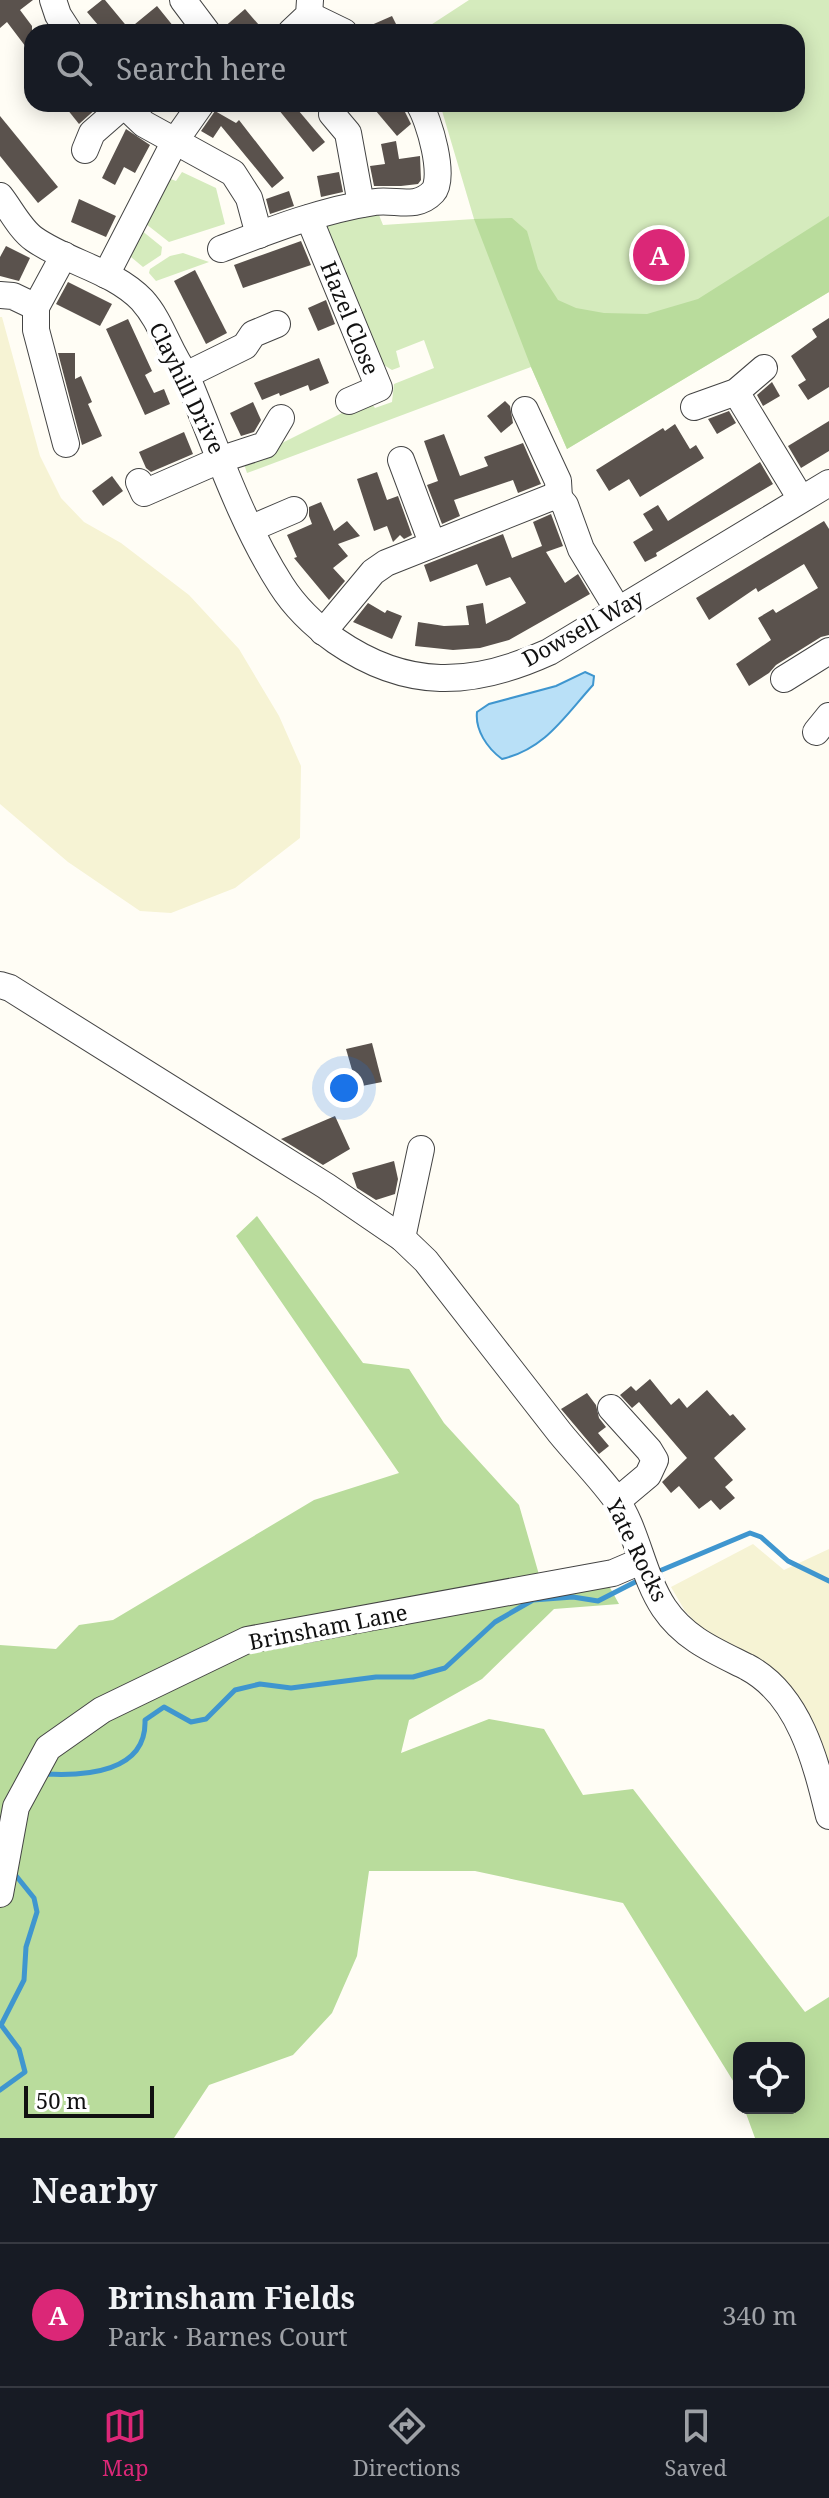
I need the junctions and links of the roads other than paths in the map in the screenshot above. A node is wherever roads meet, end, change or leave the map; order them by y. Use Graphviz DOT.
graph roads {
  1 [pos="53,0"];
  2 [pos="183,0"];
  3 [pos="303,16"];
  4 [pos="64,24"];
  5 [pos="201,24"];
  6 [pos="324,24"];
  7 [pos="115,112"];
  8 [pos="132,112"];
  9 [pos="195,112"];
  10 [pos="425,112"];
  11 [pos="332,114"];
  12 [pos="175,141"];
  13 [pos="85,150"];
  14 [pos="0,196"];
  15 [pos="361,204"];
  16 [pos="309,218"];
  17 [pos="259,235"];
  18 [pos="221,249"];
  19 [pos="64,255"];
  20 [pos="106,275"];
  21 [pos="0,295"];
  22 [pos="36,307"];
  23 [pos="277,324"];
  24 [pos="764,368"];
  25 [pos="186,375"];
  26 [pos="736,392"];
  27 [pos="349,401"];
  28 [pos="694,407"];
  29 [pos="525,410"];
  30 [pos="281,418"];
  31 [pos="66,444"];
  32 [pos="401,460"];
  33 [pos="223,463"];
  34 [pos="139,482"];
  35 [pos="829,483"];
  36 [pos="559,498"];
  37 [pos="801,499"];
  38 [pos="294,510"];
  39 [pos="252,528"];
  40 [pos="432,543"];
  41 [pos="618,610"];
  42 [pos="323,632"];
  43 [pos="829,651"];
  44 [pos="784,679"];
  45 [pos="0,985"];
  46 [pos="421,1149"];
  47 [pos="402,1238"];
  48 [pos="611,1408"];
  49 [pos="617,1501"];
  50 [pos="641,1561"];
  51 [pos="829,1816"];
  52 [pos="0,1894"];
  1 -- 4 [label="street"];
  2 -- 5 [label="street"];
  3 -- 6 [label="street"];
  7 -- 13 [label="street"];
  8 -- 12 [label="street"];
  9 -- 12 [label="street"];
  10 -- 15 [label="street"];
  11 -- 15 [label="street"];
  12 -- 17 [label="street"];
  12 -- 20 [label="street"];
  14 -- 19 [label="street, Clayhill Drive"];
  15 -- 16 [label="street"];
  16 -- 17 [label="street"];
  16 -- 27 [label="street, Hazel Close"];
  17 -- 18 [label="street"];
  19 -- 20 [label="street, Clayhill Drive"];
  19 -- 22 [label="street"];
  20 -- 25 [label="street, Clayhill Drive"];
  21 -- 22 [label="street"];
  22 -- 31 [label="street"];
  23 -- 25 [label="street"];
  24 -- 26 [label="street"];
  25 -- 33 [label="street, Clayhill Drive"];
  26 -- 28 [label="street"];
  26 -- 37 [label="street"];
  29 -- 36 [label="street"];
  30 -- 33 [label="street"];
  32 -- 40 [label="street"];
  33 -- 34 [label="street"];
  33 -- 39 [label="street, Dowsell Way"];
  35 -- 37 [label="street, Dowsell Way"];
  36 -- 40 [label="street"];
  36 -- 41 [label="street"];
  37 -- 41 [label="street, Dowsell Way"];
  38 -- 39 [label="street"];
  39 -- 42 [label="street, Dowsell Way"];
  40 -- 42 [label="street"];
  41 -- 42 [label="street, Dowsell Way"];
  43 -- 44 [label="street"];
  45 -- 47 [label="street, Yate Rocks"];
  46 -- 47 [label="street"];
  47 -- 49 [label="street, Yate Rocks"];
  48 -- 49 [label="street"];
  49 -- 50 [label="street, Yate Rocks"];
  50 -- 51 [label="street, Yate Rocks"];
  50 -- 52 [label="street, Brinsham Lane"];
}
